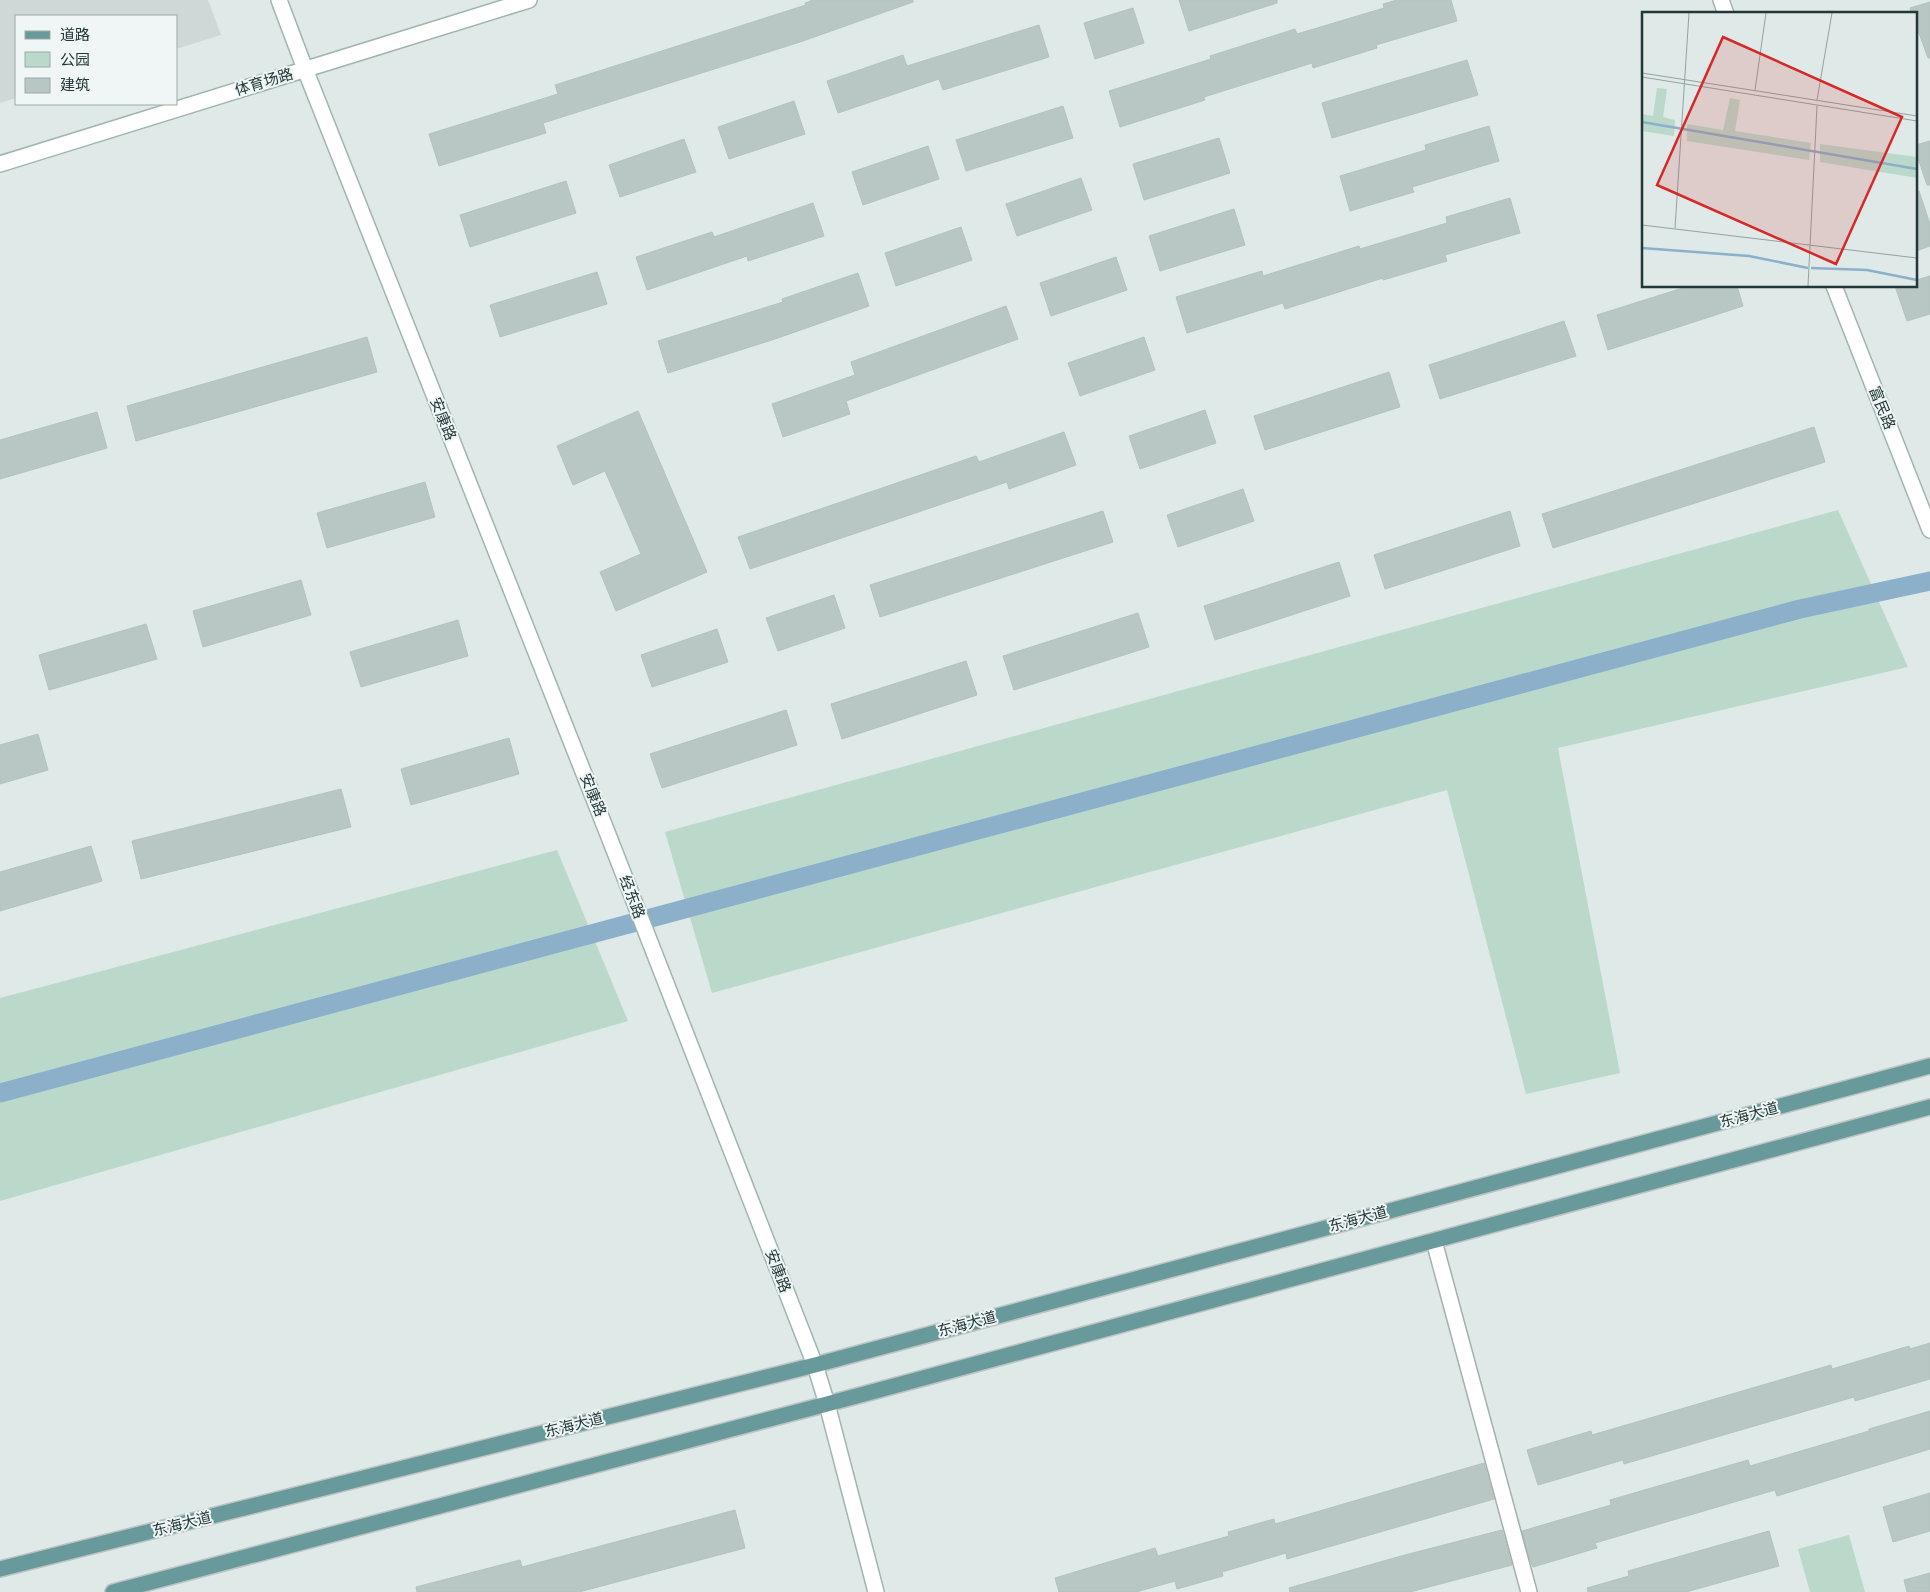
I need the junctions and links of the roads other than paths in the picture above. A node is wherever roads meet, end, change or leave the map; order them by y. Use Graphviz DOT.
graph roads {
  1 [pos="279,0"];
  2 [pos="529,0"];
  3 [pos="1721,0"];
  4 [pos="1725,12"];
  5 [pos="304,69"];
  6 [pos="0,164"];
  7 [pos="1835,288"];
  8 [pos="1930,530"];
  9 [pos="610,837"];
  10 [pos="655,957"];
  11 [pos="1930,1066"];
  12 [pos="1930,1107"];
  13 [pos="1434,1241"];
  14 [pos="815,1365"];
  15 [pos="827,1404"];
  16 [pos="0,1570"];
  17 [pos="112,1592"];
  18 [pos="876,1592"];
  19 [pos="1530,1592"];
  1 -- 5 [label="street, 安康路"];
  2 -- 5 [label="street, 体育场路"];
  3 -- 4 [label="street"];
  5 -- 6 [label="street, 体育场路"];
  5 -- 9 [label="street, 安康路"];
  7 -- 8 [label="street, 富民路"];
  9 -- 10 [label="street, 经东路"];
  10 -- 14 [label="street, 安康路"];
  11 -- 14 [label="main road, 东海大道"];
  12 -- 13 [label="main road"];
  13 -- 15 [label="main road"];
  13 -- 19 [label="street"];
  14 -- 15 [label="street, 安康路"];
  14 -- 16 [label="main road, 东海大道"];
  15 -- 17 [label="main road"];
  15 -- 18 [label="street, 安康路"];
}
